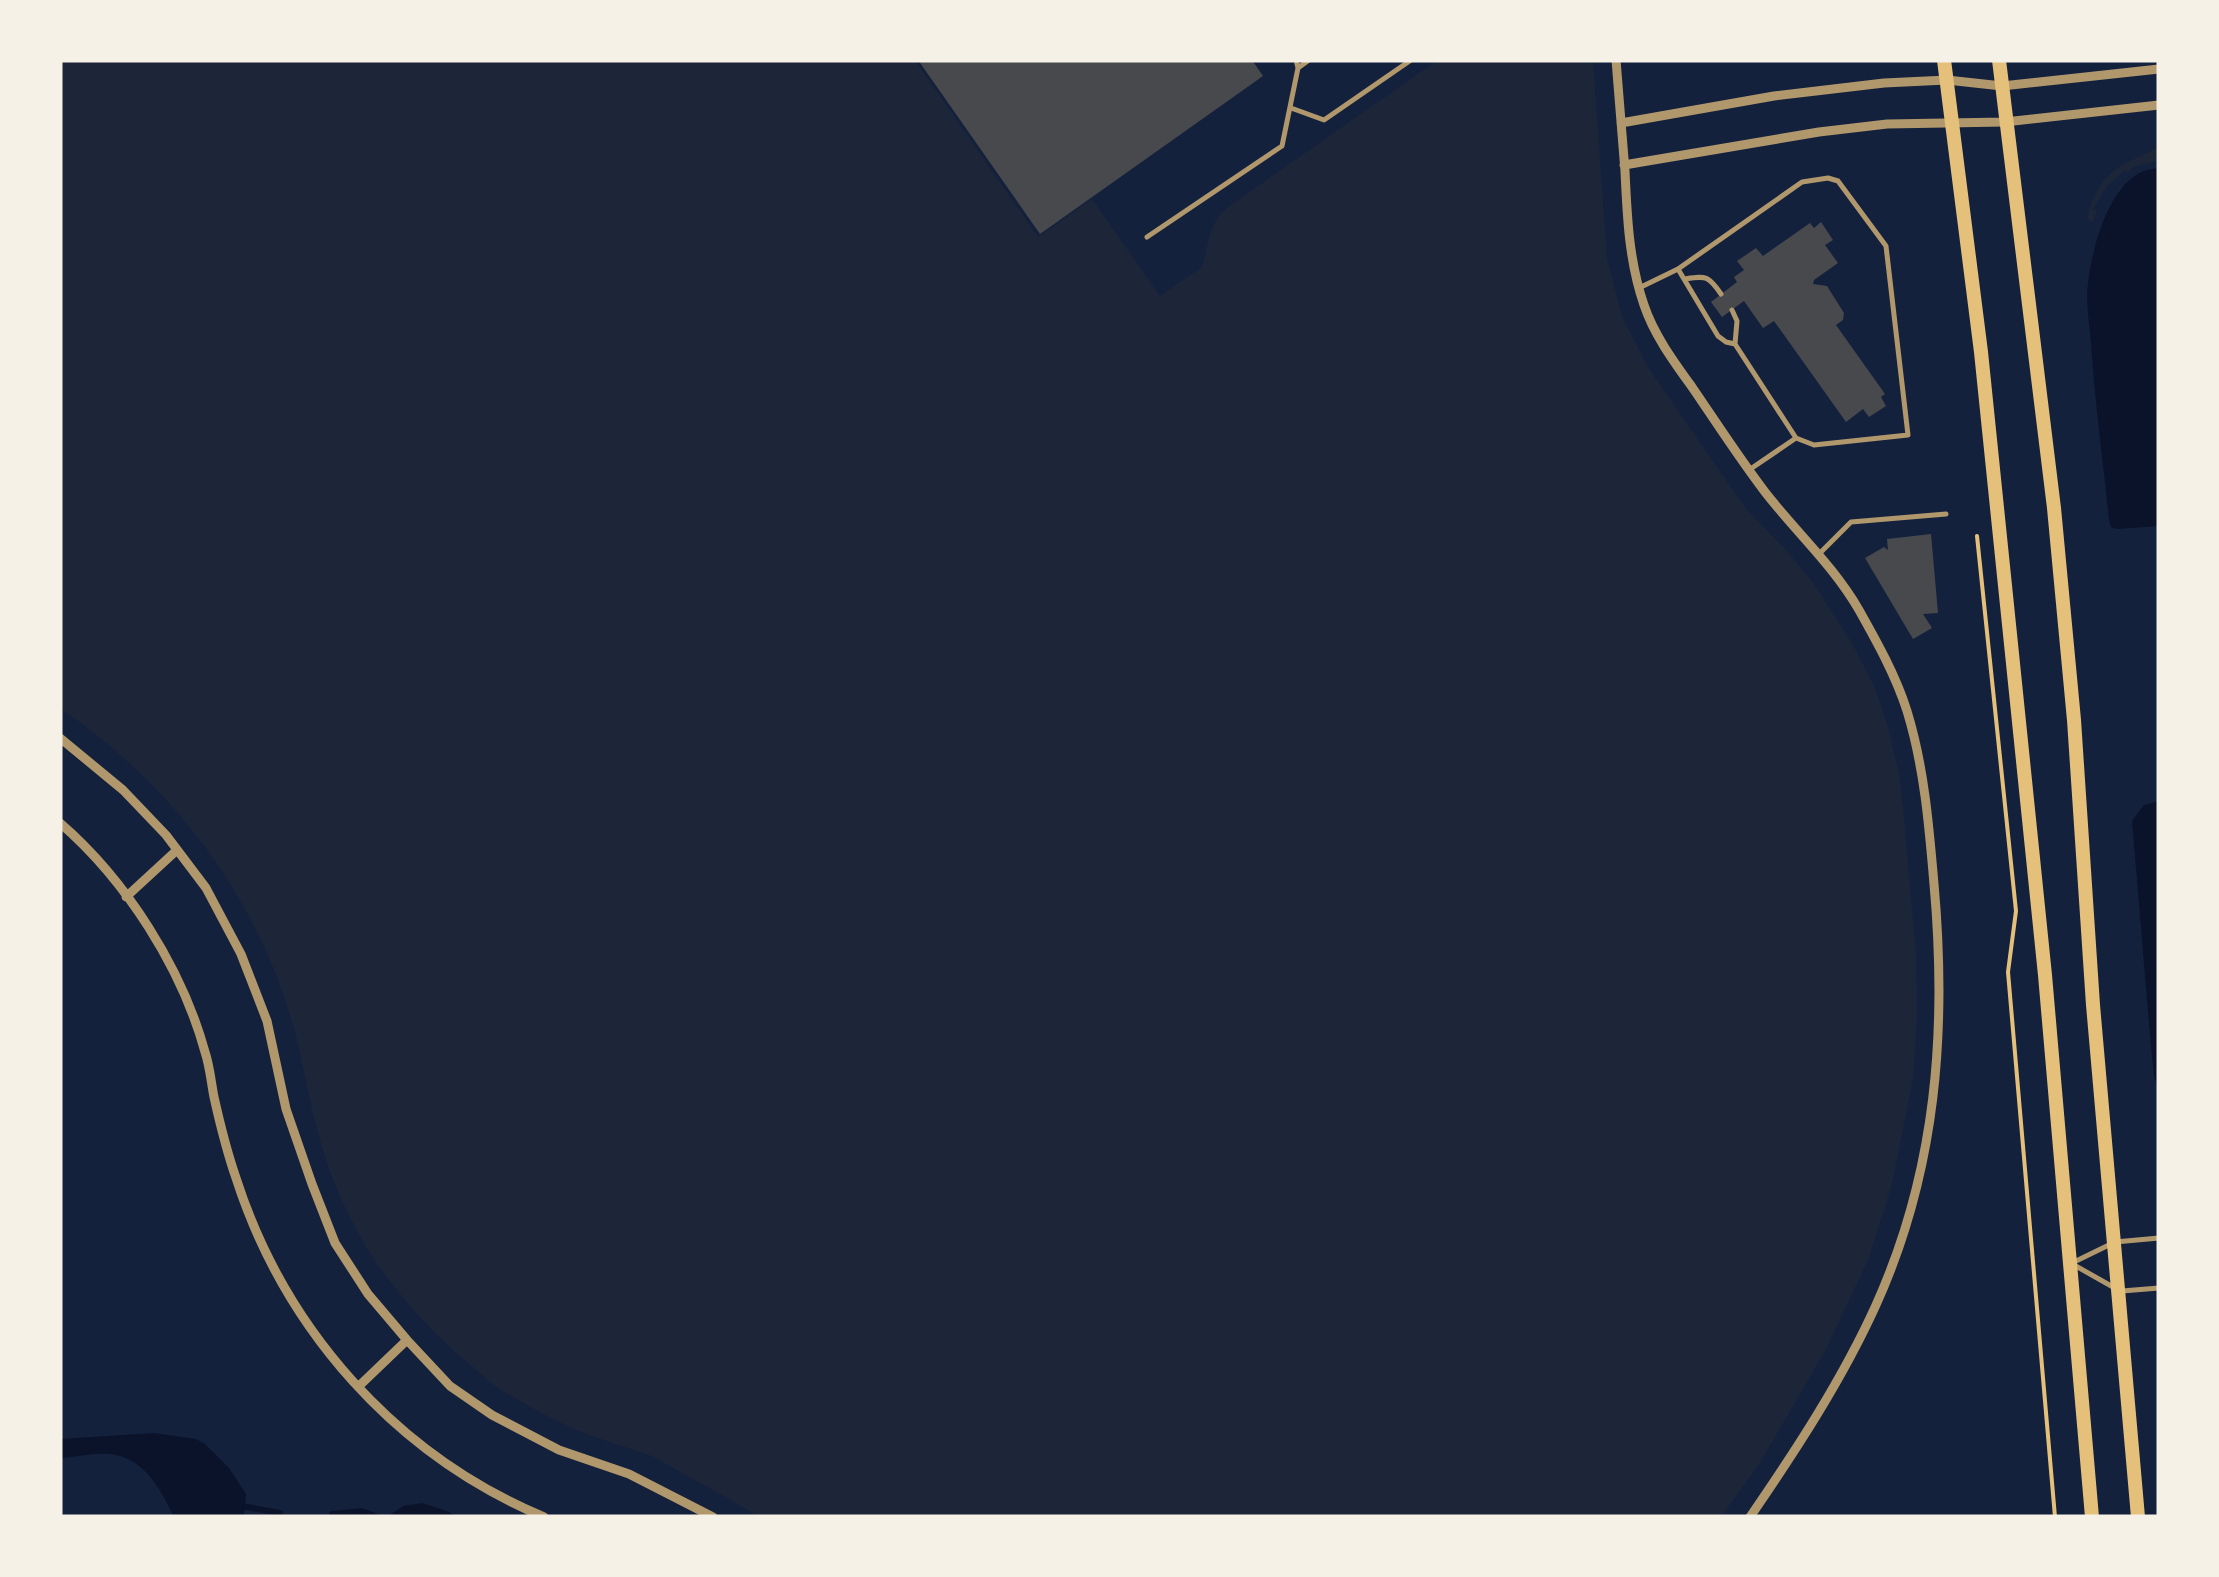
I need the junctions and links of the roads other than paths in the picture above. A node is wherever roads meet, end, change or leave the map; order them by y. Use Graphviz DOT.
graph roads {
  1 [pos="1309,60"];
  2 [pos="1411,60"];
  3 [pos="1616,60"];
  4 [pos="1944,60"];
  5 [pos="1999,60"];
  6 [pos="1297,64"];
  7 [pos="2159,69"];
  8 [pos="1947,80"];
  9 [pos="2002,86"];
  10 [pos="2159,105"];
  11 [pos="1291,108"];
  12 [pos="1952,122"];
  13 [pos="2006,122"];
  14 [pos="1620,123"];
  15 [pos="1624,165"];
  16 [pos="1147,237"];
  17 [pos="1678,268"];
  18 [pos="1684,279"];
  19 [pos="1638,289"];
  20 [pos="1721,294"];
  21 [pos="1732,310"];
  22 [pos="1735,344"];
  23 [pos="1796,438"];
  24 [pos="1749,470"];
  25 [pos="1946,514"];
  26 [pos="1820,554"];
  27 [pos="60,738"];
  28 [pos="60,823"];
  29 [pos="177,850"];
  30 [pos="126,896"];
  31 [pos="2159,1238"];
  32 [pos="2115,1242"];
  33 [pos="2072,1264"];
  34 [pos="2159,1288"];
  35 [pos="2120,1291"];
  36 [pos="407,1340"];
  37 [pos="358,1386"];
  38 [pos="544,1517"];
  39 [pos="713,1517"];
  40 [pos="1750,1517"];
  41 [pos="2092,1517"];
  42 [pos="2138,1517"];
  1 -- 6 [label="lane"];
  2 -- 11 [label="lane"];
  3 -- 14 [label="street"];
  4 -- 8 [label="main road"];
  5 -- 9 [label="main road"];
  6 -- 11 [label="lane"];
  7 -- 9 [label="street"];
  8 -- 9 [label="street"];
  8 -- 12 [label="main road"];
  8 -- 14 [label="street"];
  9 -- 13 [label="main road"];
  10 -- 13 [label="street"];
  11 -- 16 [label="lane"];
  12 -- 13 [label="street"];
  12 -- 15 [label="street"];
  12 -- 33 [label="main road"];
  13 -- 32 [label="main road"];
  14 -- 15 [label="street"];
  15 -- 19 [label="street"];
  17 -- 18 [label="lane"];
  17 -- 19 [label="lane"];
  17 -- 23 [label="lane"];
  18 -- 20 [label="lane"];
  18 -- 22 [label="lane"];
  19 -- 24 [label="street"];
  21 -- 22 [label="lane"];
  22 -- 23 [label="lane"];
  23 -- 24 [label="lane"];
  24 -- 26 [label="street"];
  25 -- 26 [label="lane"];
  26 -- 40 [label="street"];
  27 -- 29 [label="street"];
  28 -- 30 [label="street"];
  29 -- 30 [label="street"];
  29 -- 36 [label="street"];
  30 -- 37 [label="street"];
  31 -- 32 [label="lane"];
  32 -- 33 [label="lane"];
  32 -- 35 [label="main road"];
  33 -- 35 [label="lane"];
  33 -- 41 [label="main road"];
  34 -- 35 [label="lane"];
  35 -- 42 [label="main road"];
  36 -- 37 [label="street"];
  36 -- 39 [label="street"];
  37 -- 38 [label="street"];
}
